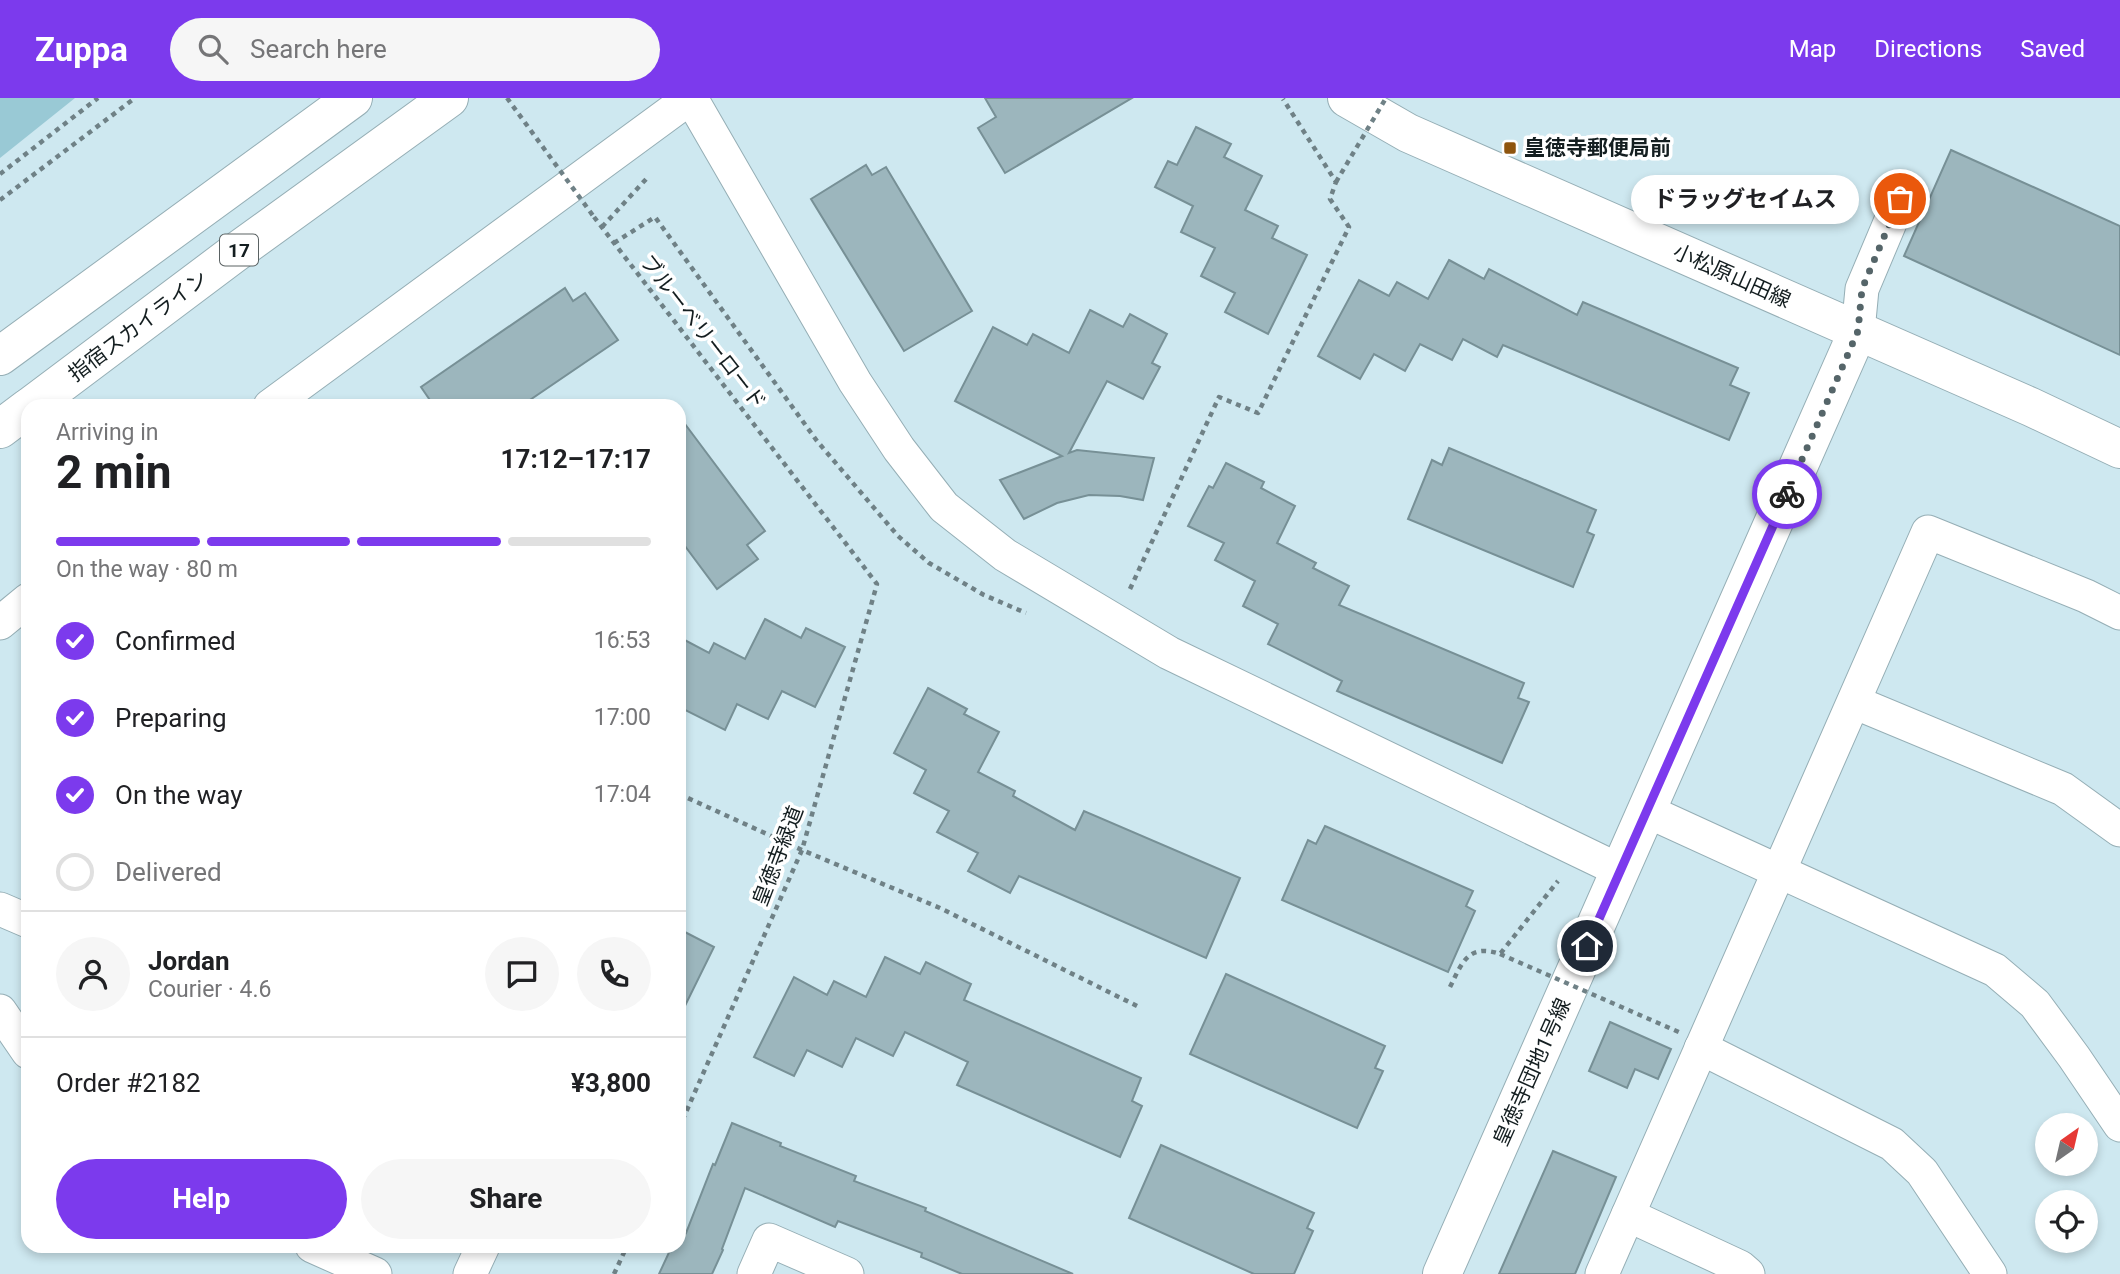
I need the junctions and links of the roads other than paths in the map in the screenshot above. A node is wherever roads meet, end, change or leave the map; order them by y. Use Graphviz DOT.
graph roads {
  1 [pos="353,98"];
  2 [pos="449,98"];
  3 [pos="691,98"];
  4 [pos="1347,98"];
  5 [pos="1900,199"];
  6 [pos="1858,331"];
  7 [pos="0,356"];
  8 [pos="40,399"];
  9 [pos="280,399"];
  10 [pos="21,413"];
  11 [pos="0,429"];
  12 [pos="2120,449"];
  13 [pos="21,606"];
  14 [pos="2120,613"];
  15 [pos="0,623"];
  16 [pos="1854,702"];
  17 [pos="1647,811"];
  18 [pos="2120,830"];
  19 [pos="1620,871"];
  20 [pos="1779,871"];
  21 [pos="0,909"];
  22 [pos="21,918"];
  23 [pos="0,1011"];
  24 [pos="1691,1041"];
  25 [pos="21,1042"];
  26 [pos="2120,1125"];
  27 [pos="1628,1215"];
  28 [pos="328,1253"];
  29 [pos="480,1253"];
  30 [pos="375,1274"];
  31 [pos="470,1274"];
  32 [pos="754,1274"];
  33 [pos="847,1274"];
  34 [pos="1442,1274"];
  35 [pos="1602,1274"];
  36 [pos="1748,1274"];
  37 [pos="1990,1274"];
  1 -- 7 [label="street"];
  2 -- 8 [label="street, 指宿スカイライン / 17"];
  3 -- 9 [label="street"];
  3 -- 19 [label="street"];
  4 -- 6 [label="street, 小松原山田線"];
  5 -- 6 [label="street"];
  6 -- 12 [label="street, 小松原山田線"];
  6 -- 17 [label="street, 皇徳寺団地1号線"];
  10 -- 11 [label="street, 指宿スカイライン / 17"];
  13 -- 15 [label="street"];
  14 -- 16 [label="street"];
  16 -- 18 [label="street"];
  16 -- 20 [label="street"];
  17 -- 19 [label="street, 皇徳寺団地1号線"];
  17 -- 20 [label="street"];
  19 -- 34 [label="street, 皇徳寺団地1号線"];
  20 -- 24 [label="street"];
  20 -- 26 [label="street"];
  21 -- 22 [label="street"];
  23 -- 25 [label="street"];
  24 -- 27 [label="street"];
  24 -- 37 [label="street"];
  27 -- 35 [label="street"];
  27 -- 36 [label="street"];
  28 -- 30 [label="street"];
  29 -- 31 [label="street"];
  32 -- 33 [label="street"];
}
